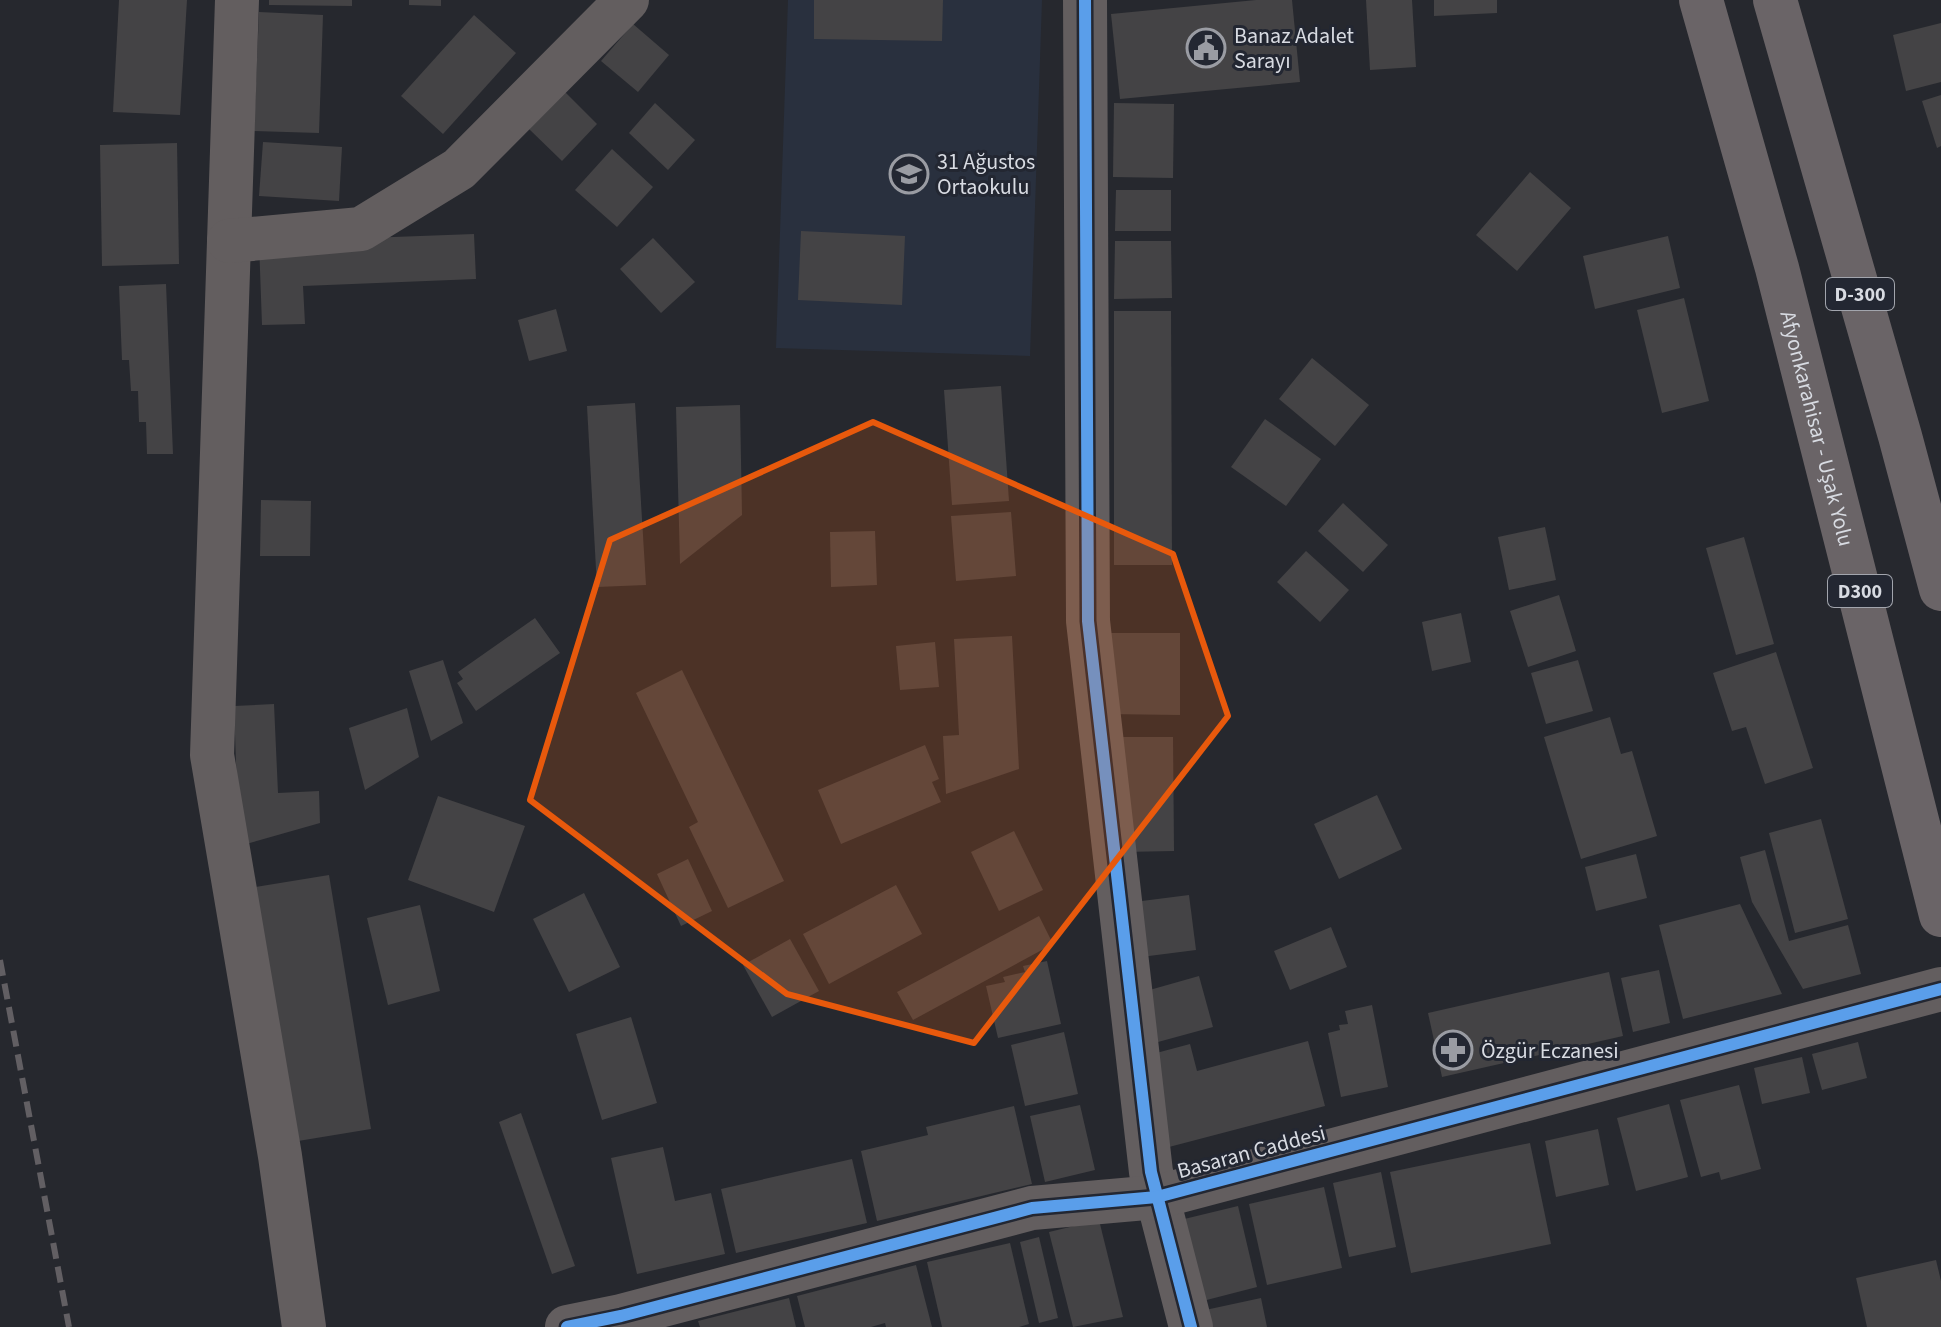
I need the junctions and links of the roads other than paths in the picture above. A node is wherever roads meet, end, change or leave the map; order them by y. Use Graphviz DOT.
graph roads {
  1 [pos="237,0"];
  2 [pos="627,0"];
  3 [pos="1085,0"];
  4 [pos="1701,0"];
  5 [pos="1775,0"];
  6 [pos="229,241"];
  7 [pos="1930,503"];
  8 [pos="1941,589"];
  9 [pos="1941,915"];
  10 [pos="1941,989"];
  11 [pos="1157,1197"];
  12 [pos="304,1327"];
  13 [pos="567,1327"];
  14 [pos="1191,1327"];
  1 -- 6 [label="street"];
  2 -- 6 [label="street"];
  3 -- 11 [label="street"];
  4 -- 9 [label="highway, Afyonkarahisar - Uşak Yolu / D300"];
  5 -- 7 [label="highway, D-300"];
  6 -- 12 [label="street"];
  7 -- 8 [label="highway, D-300"];
  10 -- 11 [label="street, Basaran Caddesi"];
  11 -- 13 [label="street, Basaran Caddesi"];
  11 -- 14 [label="street"];
}
